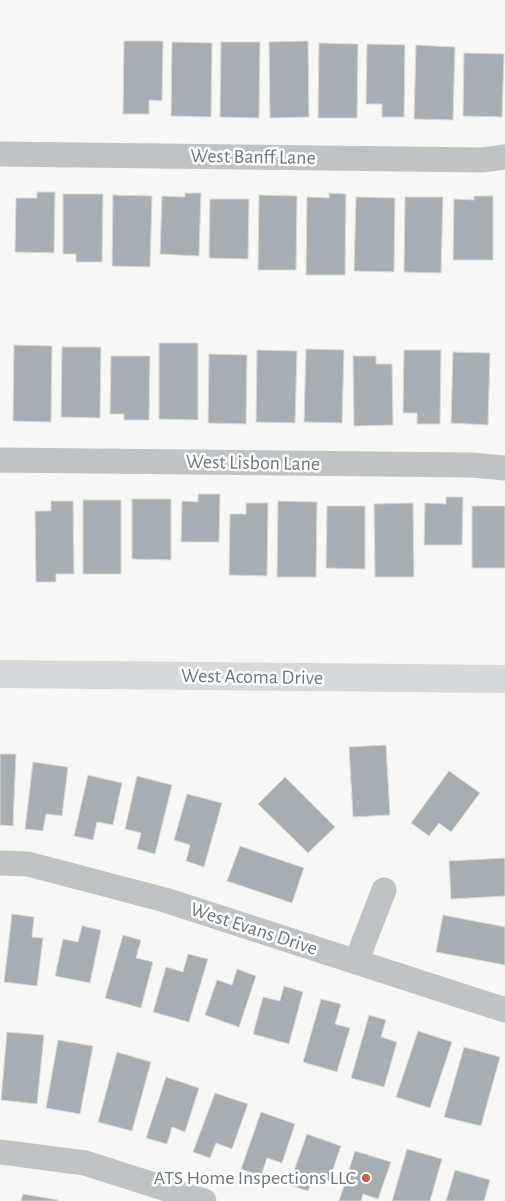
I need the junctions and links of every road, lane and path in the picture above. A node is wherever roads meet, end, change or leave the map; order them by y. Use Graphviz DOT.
graph roads {
  1 [pos="0,154"];
  2 [pos="505,157"];
  3 [pos="0,460"];
  4 [pos="505,468"];
  5 [pos="0,674"];
  6 [pos="505,679"];
  7 [pos="0,863"];
  8 [pos="384,890"];
  9 [pos="356,962"];
  10 [pos="505,1010"];
  11 [pos="0,1152"];
  12 [pos="204,1201"];
  1 -- 2 [label="street, West Banff Lane"];
  3 -- 4 [label="street, West Lisbon Lane"];
  5 -- 6 [label="street, West Acoma Drive"];
  7 -- 9 [label="street, West Evans Drive"];
  8 -- 9 [label="street"];
  9 -- 10 [label="street, West Evans Drive"];
  11 -- 12 [label="street"];
}
